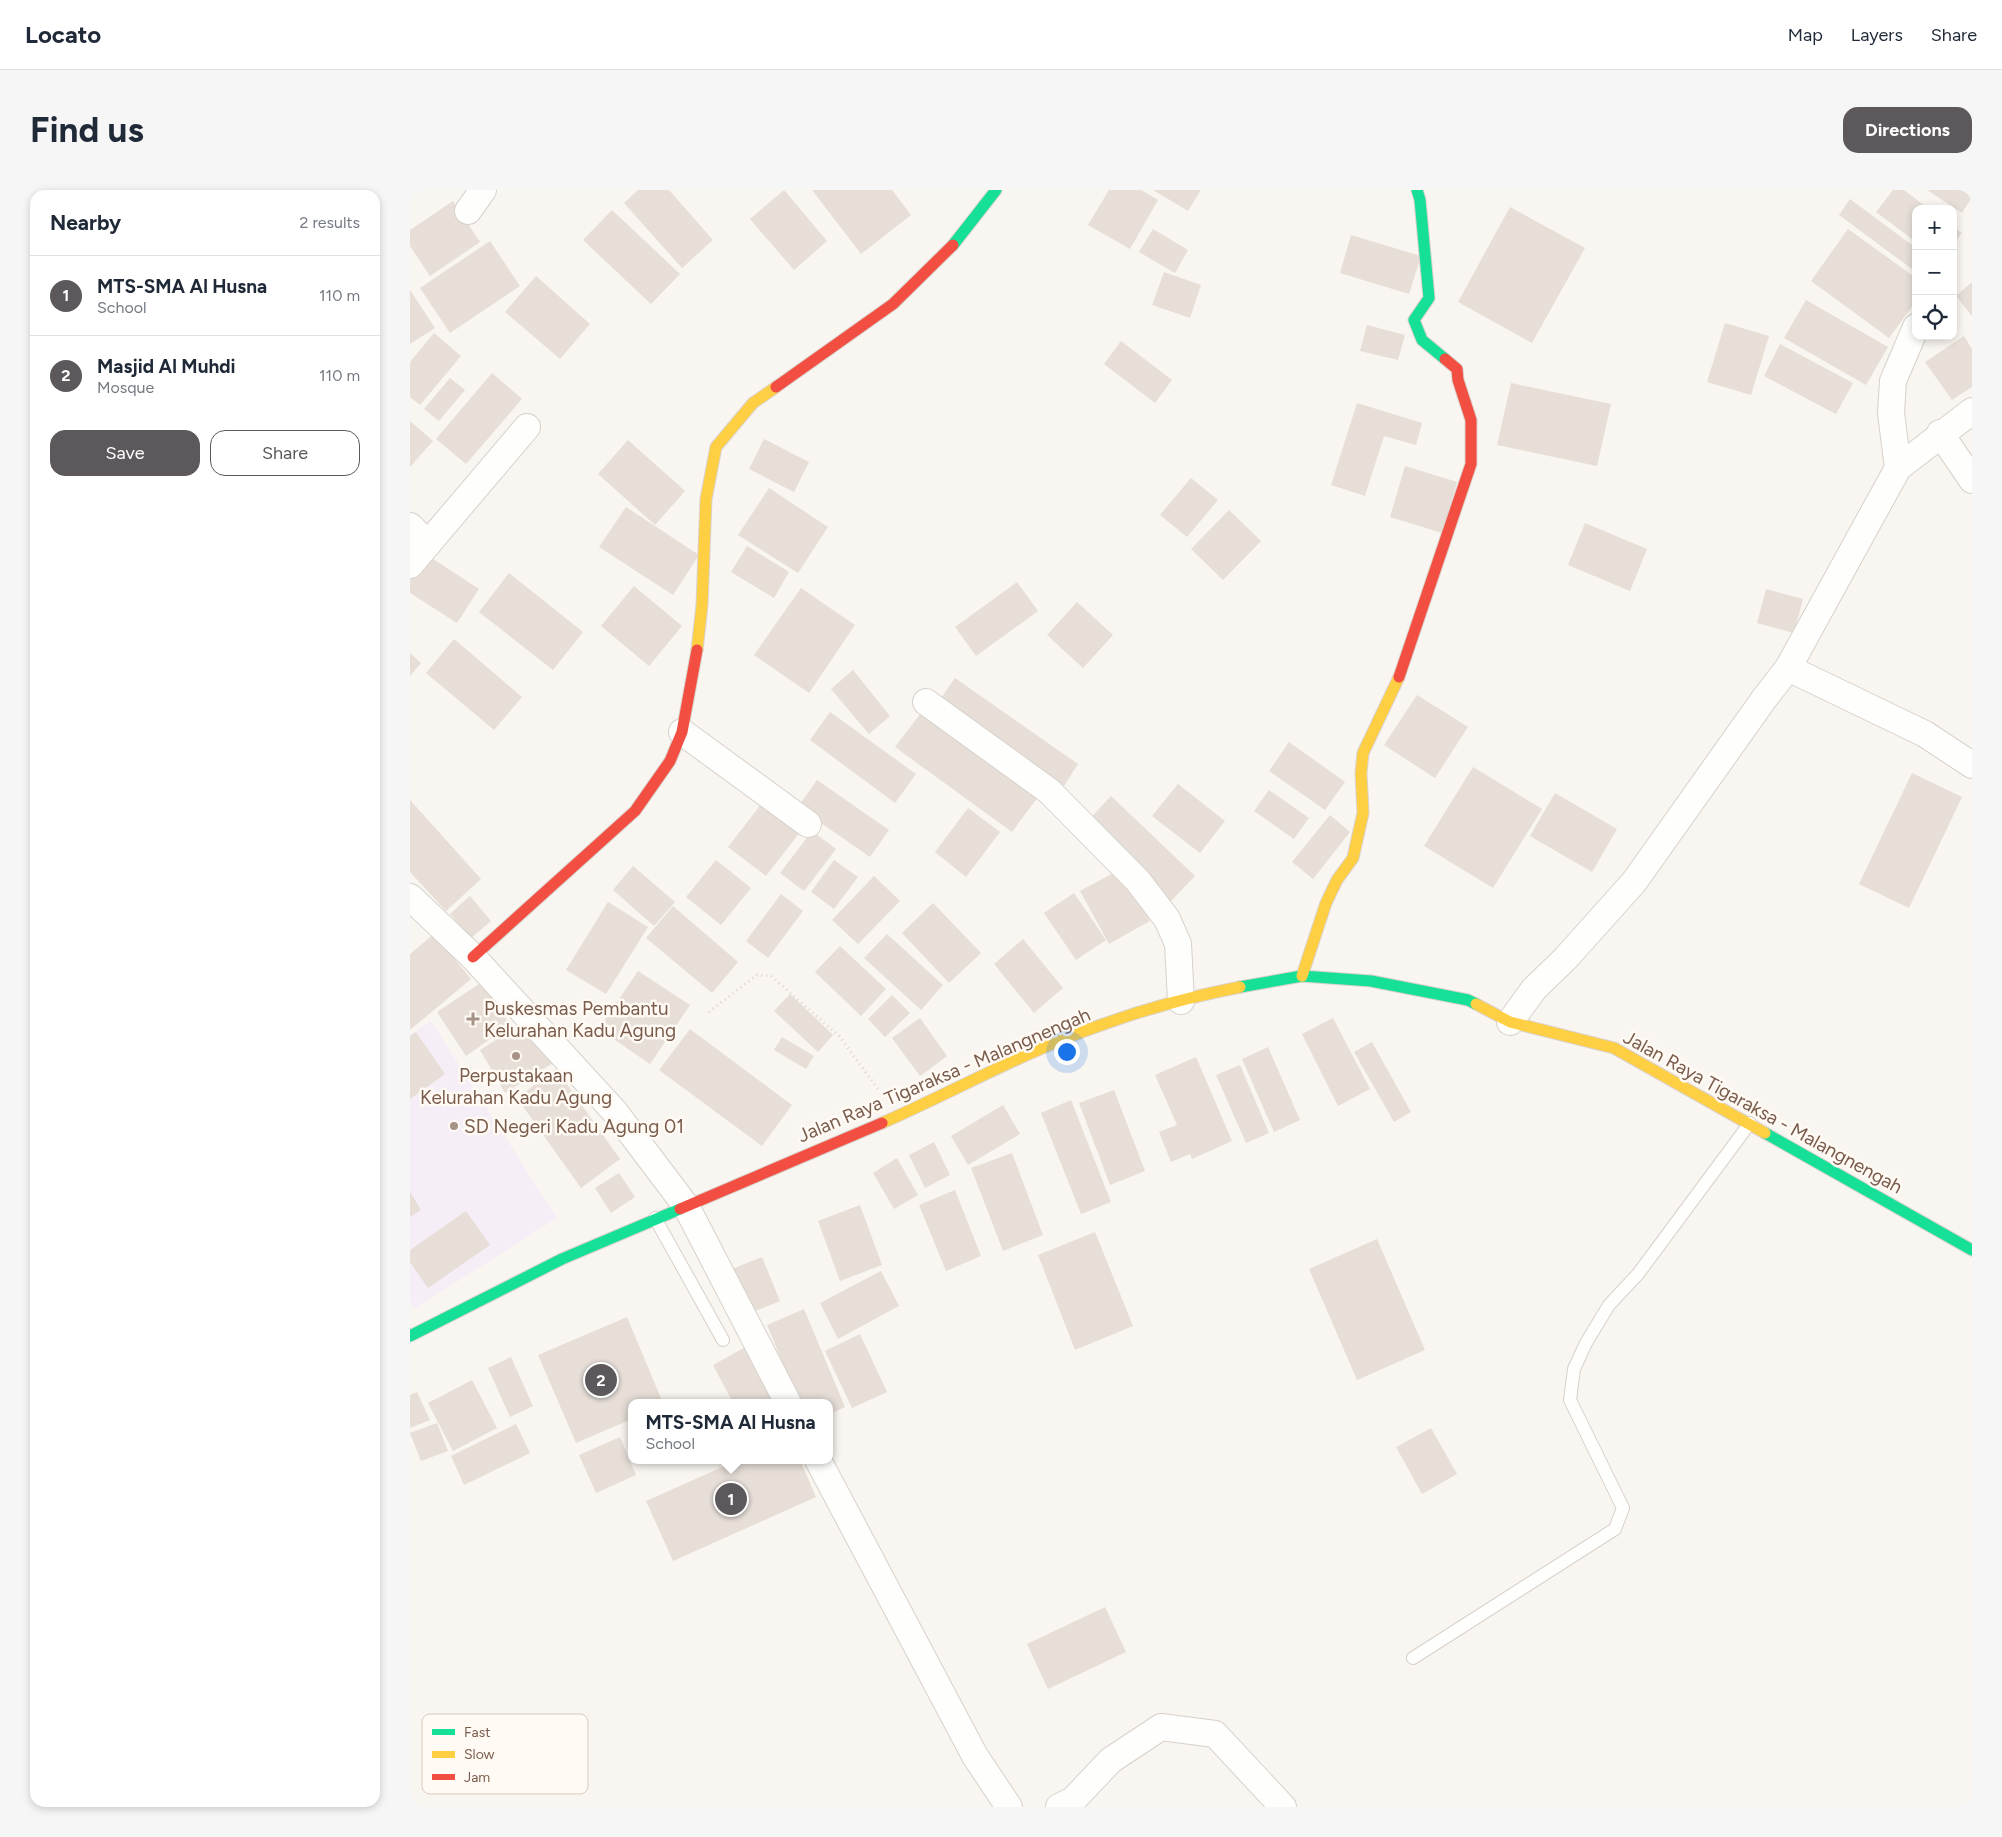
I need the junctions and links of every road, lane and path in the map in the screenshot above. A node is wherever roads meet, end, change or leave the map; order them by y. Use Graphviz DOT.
graph roads {
  1 [pos="483,190"];
  2 [pos="996,190"];
  3 [pos="1417,190"];
  4 [pos="468,210"];
  5 [pos="1912,336"];
  6 [pos="1972,411"];
  7 [pos="527,427"];
  8 [pos="1940,433"];
  9 [pos="1898,468"];
  10 [pos="1972,480"];
  11 [pos="419,535"];
  12 [pos="410,565"];
  13 [pos="1788,668"];
  14 [pos="926,702"];
  15 [pos="682,732"];
  16 [pos="1972,764"];
  17 [pos="808,824"];
  18 [pos="410,897"];
  19 [pos="473,957"];
  20 [pos="1302,976"];
  21 [pos="1182,1001"];
  22 [pos="710,1012"];
  23 [pos="1510,1022"];
  24 [pos="897,1116"];
  25 [pos="1750,1123"];
  26 [pos="686,1206"];
  27 [pos="655,1218"];
  28 [pos="1972,1250"];
  29 [pos="410,1336"];
  30 [pos="723,1340"];
  31 [pos="786,1399"];
  32 [pos="820,1464"];
  33 [pos="1413,1658"];
  34 [pos="1009,1807"];
  35 [pos="1059,1807"];
  36 [pos="1283,1807"];
  1 -- 4 [label="street"];
  2 -- 15 [label="street"];
  3 -- 20 [label="street"];
  5 -- 9 [label="street"];
  6 -- 8 [label="street"];
  7 -- 11 [label="street"];
  8 -- 9 [label="street"];
  8 -- 10 [label="street"];
  9 -- 13 [label="street"];
  11 -- 12 [label="street"];
  13 -- 16 [label="street"];
  13 -- 23 [label="street"];
  14 -- 21 [label="street"];
  15 -- 17 [label="street"];
  15 -- 19 [label="street"];
  18 -- 19 [label="street"];
  19 -- 26 [label="street"];
  20 -- 21 [label="street, Jalan Raya Tigaraksa - Malangnengah"];
  20 -- 23 [label="street, Jalan Raya Tigaraksa - Malangnengah"];
  21 -- 24 [label="street, Jalan Raya Tigaraksa - Malangnengah"];
  22 -- 24 [label="path"];
  23 -- 25 [label="street, Jalan Raya Tigaraksa - Malangnengah"];
  24 -- 26 [label="street, Jalan Raya Tigaraksa - Malangnengah"];
  25 -- 28 [label="street, Jalan Raya Tigaraksa - Malangnengah"];
  25 -- 33 [label="lane"];
  26 -- 27 [label="street, Jalan Raya Tigaraksa - Malangnengah"];
  26 -- 31 [label="street"];
  27 -- 29 [label="street, Jalan Raya Tigaraksa - Malangnengah"];
  27 -- 30 [label="lane"];
  32 -- 34 [label="street"];
  35 -- 36 [label="street"];
}
